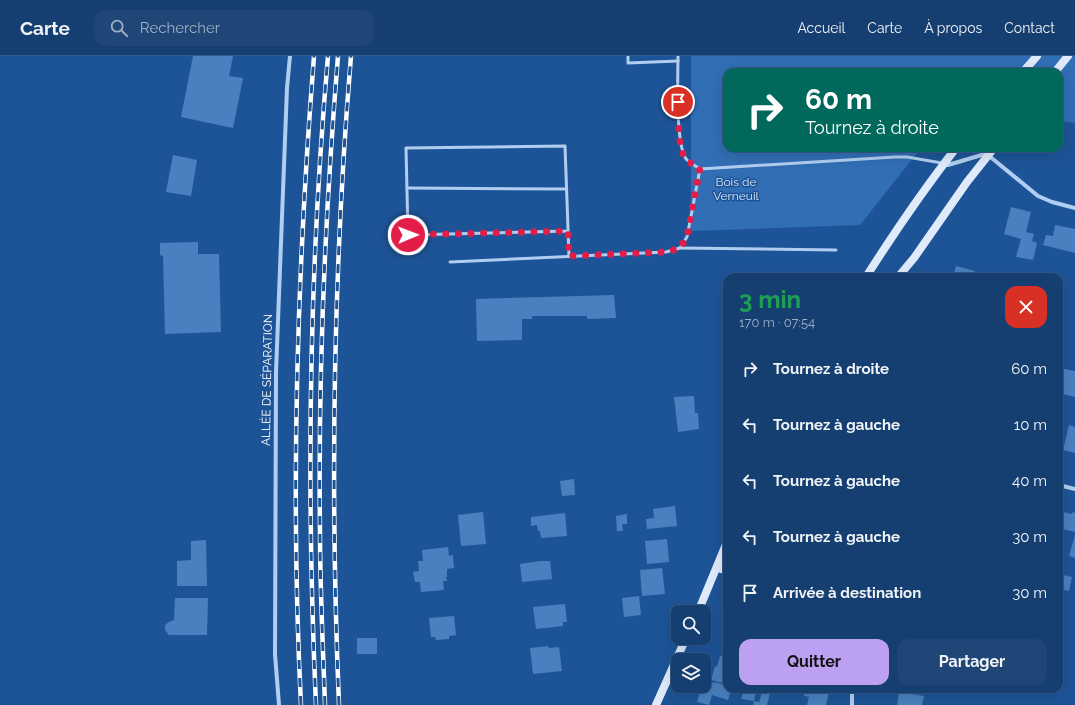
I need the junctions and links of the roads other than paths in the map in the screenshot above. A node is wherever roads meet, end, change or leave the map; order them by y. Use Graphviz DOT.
graph roads {
  1 [pos="290,56"];
  2 [pos="628,56"];
  3 [pos="678,56"];
  4 [pos="1037,56"];
  5 [pos="1068,56"];
  6 [pos="678,62"];
  7 [pos="1026,68"];
  8 [pos="1058,68"];
  9 [pos="953,152"];
  10 [pos="991,152"];
  11 [pos="988,155"];
  12 [pos="944,164"];
  13 [pos="700,168"];
  14 [pos="407,188"];
  15 [pos="566,189"];
  16 [pos="1075,208"];
  17 [pos="568,231"];
  18 [pos="680,248"];
  19 [pos="836,250"];
  20 [pos="569,256"];
  21 [pos="450,262"];
  22 [pos="869,273"];
  23 [pos="901,273"];
  24 [pos="1063,486"];
  25 [pos="1075,489"];
  26 [pos="723,552"];
  27 [pos="723,564"];
  28 [pos="703,601"];
  29 [pos="701,605"];
  30 [pos="683,645"];
  31 [pos="852,693"];
  32 [pos="279,705"];
  33 [pos="656,705"];
  34 [pos="852,705"];
  1 -- 32 [label="street, ALLÉE DE SÉPARATION"];
  2 -- 6 [label="lane"];
  3 -- 6 [label="lane"];
  4 -- 7 [label="main road"];
  5 -- 8 [label="main road"];
  6 -- 13 [label="lane"];
  9 -- 12 [label="main road"];
  10 -- 11 [label="main road"];
  11 -- 12 [label="street"];
  11 -- 16 [label="street"];
  11 -- 23 [label="main road"];
  12 -- 13 [label="lane"];
  12 -- 22 [label="main road"];
  13 -- 18 [label="lane"];
  14 -- 15 [label="lane"];
  14 -- 15 [label="lane"];
  14 -- 17 [label="lane"];
  15 -- 17 [label="lane"];
  17 -- 20 [label="lane"];
  18 -- 19 [label="lane"];
  18 -- 20 [label="lane"];
  20 -- 21 [label="lane"];
  24 -- 25 [label="street"];
  26 -- 28 [label="main road"];
  27 -- 28 [label="main road"];
  28 -- 29 [label="main road"];
  30 -- 33 [label="main road"];
  31 -- 34 [label="street"];
}
